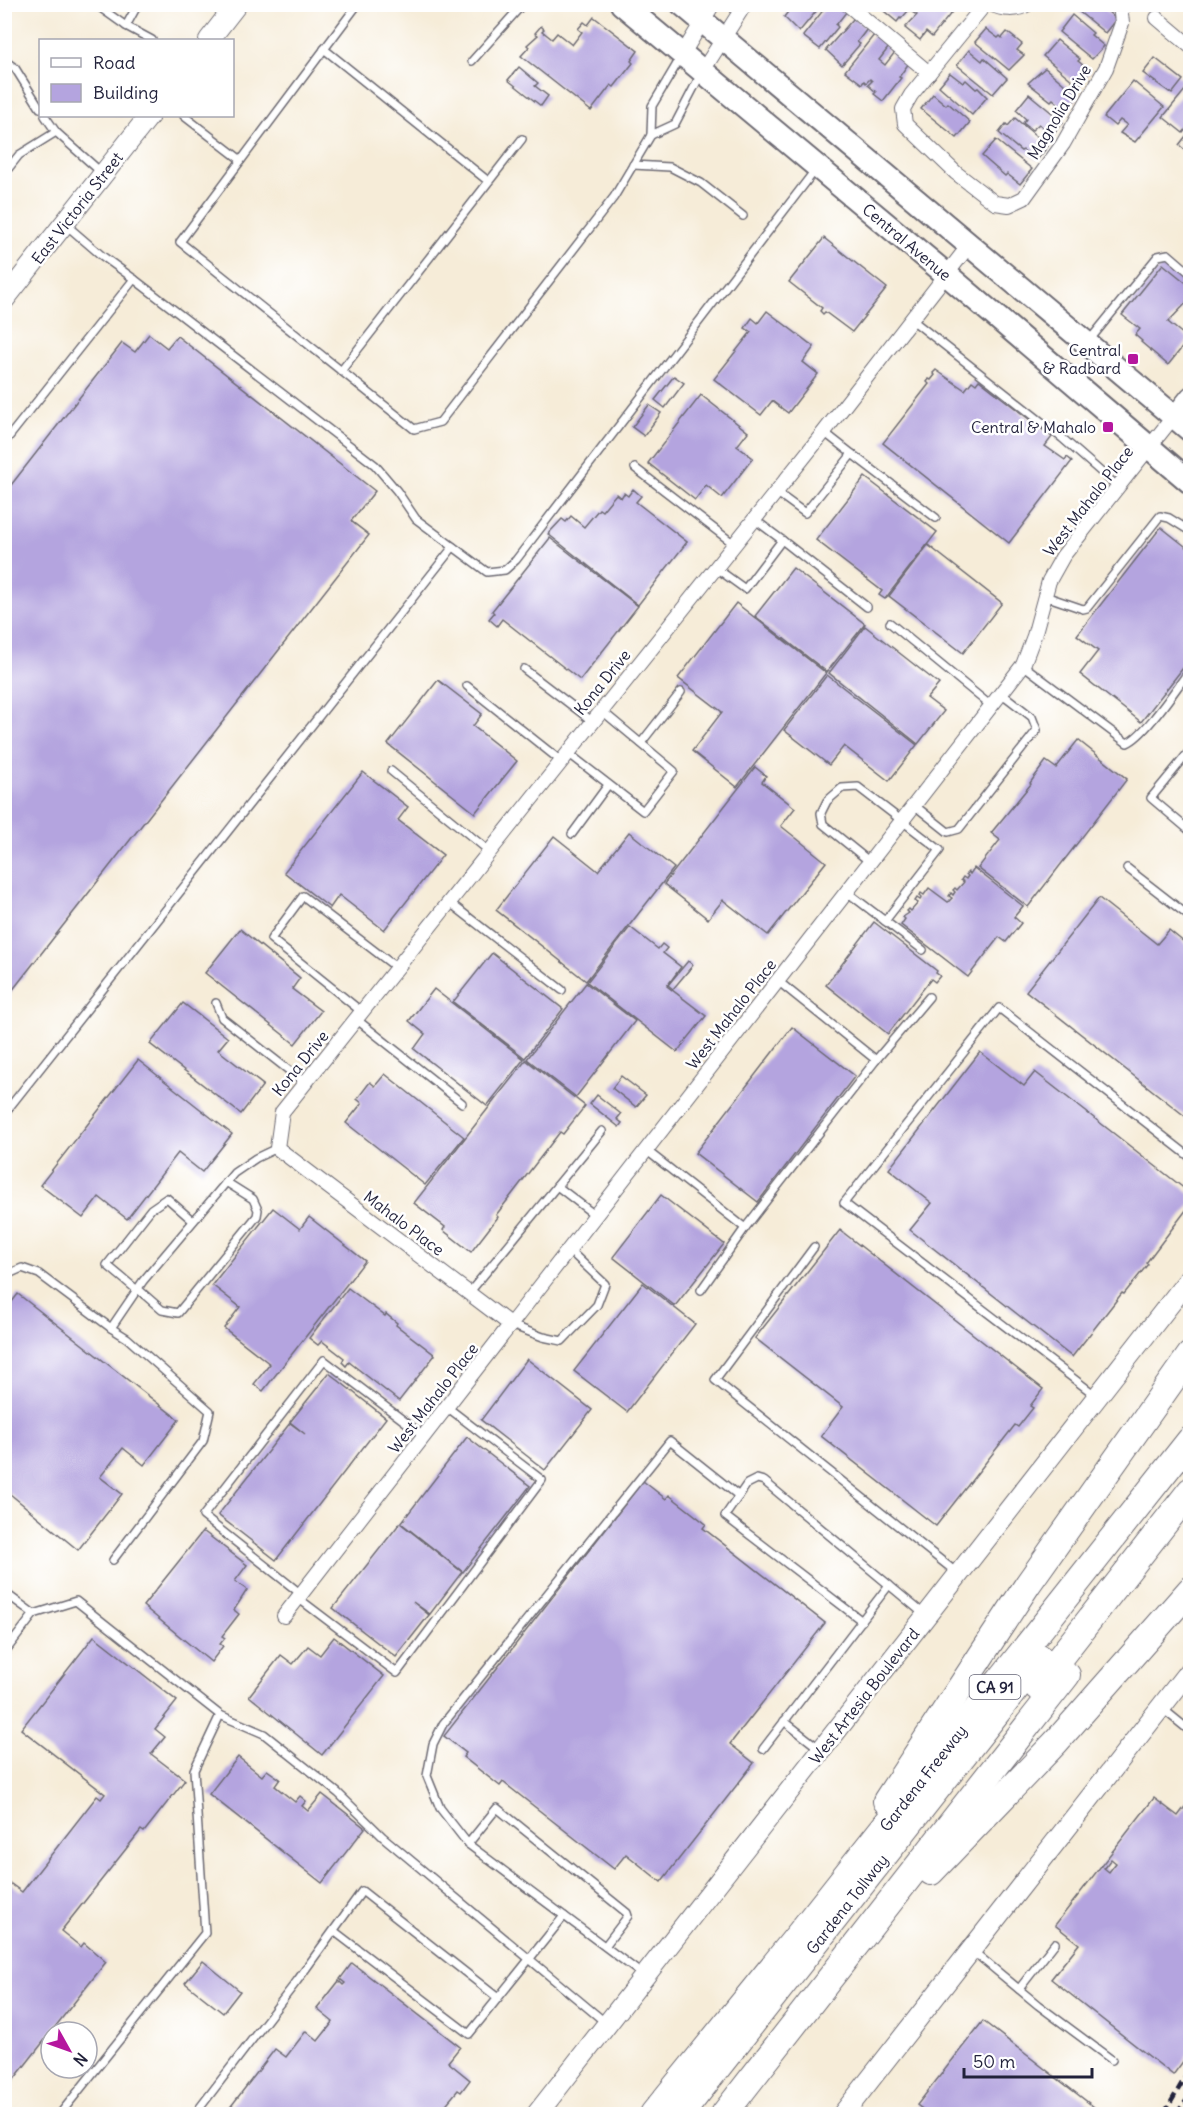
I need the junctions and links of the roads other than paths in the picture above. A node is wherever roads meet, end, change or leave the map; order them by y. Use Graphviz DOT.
graph roads {
  1 [pos="95,4"];
  2 [pos="138,4"];
  3 [pos="237,4"];
  4 [pos="358,4"];
  5 [pos="523,4"];
  6 [pos="622,4"];
  7 [pos="682,4"];
  8 [pos="745,4"];
  9 [pos="847,4"];
  10 [pos="984,4"];
  11 [pos="991,4"];
  12 [pos="1028,4"];
  13 [pos="1120,4"];
  14 [pos="708,13"];
  15 [pos="1157,18"];
  16 [pos="126,26"];
  17 [pos="150,39"];
  18 [pos="209,39"];
  19 [pos="723,40"];
  20 [pos="1191,46"];
  21 [pos="324,49"];
  22 [pos="682,55"];
  23 [pos="4,60"];
  24 [pos="472,61"];
  25 [pos="702,72"];
  26 [pos="929,74"];
  27 [pos="39,106"];
  28 [pos="46,117"];
  29 [pos="148,117"];
  30 [pos="185,117"];
  31 [pos="56,132"];
  32 [pos="651,135"];
  33 [pos="522,139"];
  34 [pos="241,160"];
  35 [pos="633,165"];
  36 [pos="817,167"];
  37 [pos="4,174"];
  38 [pos="104,174"];
  39 [pos="488,181"];
  40 [pos="743,216"];
  41 [pos="64,224"];
  42 [pos="970,244"];
  43 [pos="1191,273"];
  44 [pos="946,274"];
  45 [pos="134,279"];
  46 [pos="4,300"];
  47 [pos="911,319"];
  48 [pos="1087,343"];
  49 [pos="341,371"];
  50 [pos="1191,396"];
  51 [pos="1182,423"];
  52 [pos="824,432"];
  53 [pos="4,443"];
  54 [pos="1150,448"];
  55 [pos="852,454"];
  56 [pos="635,468"];
  57 [pos="1191,482"];
  58 [pos="1117,486"];
  59 [pos="776,492"];
  60 [pos="936,518"];
  61 [pos="754,519"];
  62 [pos="1191,531"];
  63 [pos="782,540"];
  64 [pos="734,544"];
  65 [pos="453,547"];
  66 [pos="715,567"];
  67 [pos="1045,596"];
  68 [pos="867,607"];
  69 [pos="891,623"];
  70 [pos="1023,665"];
  71 [pos="524,669"];
  72 [pos="1191,670"];
  73 [pos="467,686"];
  74 [pos="681,692"];
  75 [pos="1001,693"];
  76 [pos="991,706"];
  77 [pos="596,715"];
  78 [pos="1191,721"];
  79 [pos="1191,730"];
  80 [pos="641,743"];
  81 [pos="1191,754"];
  82 [pos="564,757"];
  83 [pos="391,771"];
  84 [pos="608,785"];
  85 [pos="914,805"];
  86 [pos="902,821"];
  87 [pos="1191,831"];
  88 [pos="572,834"];
  89 [pos="489,851"];
  90 [pos="870,862"];
  91 [pos="1127,868"];
  92 [pos="847,892"];
  93 [pos="449,902"];
  94 [pos="1191,917"];
  95 [pos="885,921"];
  96 [pos="923,951"];
  97 [pos="397,968"];
  98 [pos="778,981"];
  99 [pos="562,990"];
  100 [pos="929,997"];
  101 [pos="216,1003"];
  102 [pos="359,1015"];
  103 [pos="876,1060"];
  104 [pos="305,1083"];
  105 [pos="462,1103"];
  106 [pos="4,1114"];
  107 [pos="602,1131"];
  108 [pos="277,1148"];
  109 [pos="646,1150"];
  110 [pos="1191,1157"];
  111 [pos="226,1182"];
  112 [pos="557,1186"];
  113 [pos="596,1216"];
  114 [pos="194,1221"];
  115 [pos="745,1228"];
  116 [pos="814,1247"];
  117 [pos="569,1250"];
  118 [pos="4,1276"];
  119 [pos="1191,1278"];
  120 [pos="138,1289"];
  121 [pos="701,1290"];
  122 [pos="468,1293"];
  123 [pos="511,1325"];
  124 [pos="111,1328"];
  125 [pos="1191,1355"];
  126 [pos="1098,1397"];
  127 [pos="447,1407"];
  128 [pos="424,1436"];
  129 [pos="1191,1440"];
  130 [pos="1191,1467"];
  131 [pos="1191,1491"];
  132 [pos="739,1496"];
  133 [pos="1191,1516"];
  134 [pos="113,1560"];
  135 [pos="959,1575"];
  136 [pos="889,1586"];
  137 [pos="1191,1590"];
  138 [pos="4,1592"];
  139 [pos="299,1596"];
  140 [pos="34,1614"];
  141 [pos="284,1616"];
  142 [pos="926,1616"];
  143 [pos="861,1621"];
  144 [pos="4,1653"];
  145 [pos="1191,1670"];
  146 [pos="1161,1707"];
  147 [pos="220,1715"];
  148 [pos="784,1721"];
  149 [pos="1191,1731"];
  150 [pos="763,1749"];
  151 [pos="822,1750"];
  152 [pos="468,1844"];
  153 [pos="564,1916"];
  154 [pos="334,1930"];
  155 [pos="799,1934"];
  156 [pos="1055,1943"];
  157 [pos="605,1946"];
  158 [pos="972,1950"];
  159 [pos="529,1960"];
  160 [pos="645,1977"];
  161 [pos="831,1977"];
  162 [pos="1019,1989"];
  163 [pos="498,1998"];
  164 [pos="608,2024"];
  165 [pos="1112,2060"];
  166 [pos="667,2108"];
  167 [pos="844,2114"];
  168 [pos="60,2115"];
  169 [pos="195,2115"];
  170 [pos="537,2115"];
  171 [pos="633,2115"];
  172 [pos="702,2115"];
  173 [pos="724,2115"];
  1 -- 16 [label="lane"];
  2 -- 16 [label="lane"];
  3 -- 18 [label="main road"];
  4 -- 21 [label="lane"];
  5 -- 24 [label="lane"];
  6 -- 22 [label="main road, Central Avenue"];
  7 -- 14 [label="main road"];
  8 -- 19 [label="street"];
  9 -- 26 [label="street"];
  10 -- 26 [label="street"];
  11 -- 12 [label="street"];
  13 -- 26 [label="street, Magnolia Drive"];
  14 -- 19 [label="main road"];
  14 -- 22 [label="street"];
  15 -- 20 [label="street"];
  16 -- 17 [label="lane"];
  19 -- 25 [label="street"];
  19 -- 42 [label="main road"];
  21 -- 34 [label="lane"];
  21 -- 39 [label="lane"];
  22 -- 25 [label="main road, Central Avenue"];
  22 -- 32 [label="lane"];
  23 -- 27 [label="lane"];
  25 -- 32 [label="lane"];
  25 -- 36 [label="main road, Central Avenue"];
  28 -- 31 [label="lane"];
  29 -- 38 [label="main road, East Victoria Street"];
  30 -- 34 [label="lane"];
  31 -- 37 [label="lane"];
  31 -- 38 [label="lane"];
  32 -- 35 [label="lane"];
  33 -- 39 [label="lane"];
  34 -- 49 [label="lane"];
  35 -- 40 [label="lane"];
  35 -- 49 [label="lane"];
  36 -- 44 [label="main road, Central Avenue"];
  36 -- 65 [label="lane"];
  38 -- 41 [label="main road, East Victoria Street"];
  39 -- 49 [label="lane"];
  41 -- 45 [label="lane"];
  41 -- 46 [label="main road, East Victoria Street"];
  42 -- 44 [label="street, Kona Drive"];
  42 -- 48 [label="main road"];
  43 -- 48 [label="lane"];
  44 -- 47 [label="street, Kona Drive"];
  44 -- 54 [label="main road, Central Avenue"];
  45 -- 53 [label="lane"];
  45 -- 65 [label="lane"];
  47 -- 52 [label="street, Kona Drive"];
  47 -- 58 [label="lane"];
  48 -- 51 [label="main road"];
  50 -- 51 [label="street"];
  51 -- 54 [label="street, West Mahalo Place"];
  52 -- 55 [label="lane"];
  52 -- 59 [label="street, Kona Drive"];
  54 -- 57 [label="main road, Central Avenue"];
  54 -- 58 [label="street, West Mahalo Place"];
  55 -- 59 [label="lane"];
  55 -- 60 [label="lane"];
  56 -- 64 [label="lane"];
  58 -- 67 [label="street, West Mahalo Place"];
  59 -- 61 [label="street, Kona Drive"];
  61 -- 63 [label="lane"];
  61 -- 64 [label="street, Kona Drive"];
  62 -- 67 [label="lane"];
  63 -- 66 [label="lane"];
  63 -- 68 [label="lane"];
  64 -- 66 [label="street, Kona Drive"];
  65 -- 106 [label="lane"];
  66 -- 77 [label="street, Kona Drive"];
  67 -- 70 [label="street, West Mahalo Place"];
  69 -- 76 [label="lane"];
  70 -- 72 [label="lane"];
  70 -- 75 [label="street, West Mahalo Place"];
  71 -- 77 [label="lane"];
  73 -- 82 [label="lane"];
  74 -- 80 [label="lane"];
  75 -- 76 [label="street, West Mahalo Place"];
  75 -- 85 [label="lane"];
  76 -- 85 [label="street, West Mahalo Place"];
  77 -- 80 [label="lane"];
  77 -- 82 [label="street, Kona Drive"];
  78 -- 79 [label="lane"];
  80 -- 84 [label="lane"];
  81 -- 87 [label="lane"];
  82 -- 84 [label="lane"];
  82 -- 89 [label="street, Kona Drive"];
  83 -- 89 [label="lane"];
  84 -- 88 [label="lane"];
  85 -- 86 [label="street, West Mahalo Place"];
  86 -- 90 [label="street, West Mahalo Place"];
  86 -- 90 [label="lane"];
  86 -- 95 [label="lane"];
  89 -- 93 [label="street, Kona Drive"];
  90 -- 92 [label="street, West Mahalo Place"];
  91 -- 94 [label="lane"];
  92 -- 95 [label="lane"];
  92 -- 98 [label="street, West Mahalo Place"];
  93 -- 97 [label="street, Kona Drive"];
  93 -- 99 [label="lane"];
  95 -- 96 [label="lane"];
  97 -- 102 [label="street, Kona Drive"];
  97 -- 102 [label="lane"];
  98 -- 103 [label="lane"];
  98 -- 109 [label="street, West Mahalo Place"];
  100 -- 103 [label="lane"];
  101 -- 104 [label="lane"];
  102 -- 104 [label="street, Kona Drive"];
  102 -- 105 [label="lane"];
  103 -- 115 [label="lane"];
  104 -- 108 [label="street, Kona Drive"];
  107 -- 112 [label="lane"];
  108 -- 111 [label="lane"];
  108 -- 122 [label="street, Mahalo Place"];
  109 -- 113 [label="street, West Mahalo Place"];
  109 -- 115 [label="lane"];
  110 -- 126 [label="lane"];
  111 -- 114 [label="lane"];
  111 -- 120 [label="lane"];
  112 -- 113 [label="lane"];
  112 -- 122 [label="lane"];
  113 -- 117 [label="street, West Mahalo Place"];
  114 -- 120 [label="lane"];
  114 -- 120 [label="lane"];
  115 -- 121 [label="lane"];
  116 -- 135 [label="lane"];
  117 -- 123 [label="street, West Mahalo Place"];
  117 -- 123 [label="lane"];
  118 -- 124 [label="lane"];
  119 -- 126 [label="main road, West Artesia Boulevard"];
  120 -- 124 [label="lane"];
  122 -- 123 [label="street, Mahalo Place"];
  123 -- 127 [label="street, West Mahalo Place"];
  124 -- 134 [label="lane"];
  125 -- 155 [label="highway"];
  126 -- 135 [label="main road, West Artesia Boulevard"];
  127 -- 128 [label="street, West Mahalo Place"];
  127 -- 139 [label="lane"];
  128 -- 139 [label="street, West Mahalo Place"];
  128 -- 139 [label="lane"];
  129 -- 155 [label="highway, Gardena Freeway / CA 91"];
  130 -- 166 [label="highway, Gardena Tollway"];
  131 -- 172 [label="highway, Gardena Tollway"];
  132 -- 136 [label="lane"];
  132 -- 143 [label="lane"];
  132 -- 152 [label="lane"];
  133 -- 161 [label="highway, CA 91"];
  135 -- 142 [label="main road, West Artesia Boulevard"];
  136 -- 142 [label="lane"];
  136 -- 143 [label="lane"];
  137 -- 161 [label="highway"];
  138 -- 140 [label="lane"];
  139 -- 141 [label="street, West Mahalo Place"];
  140 -- 144 [label="lane"];
  140 -- 147 [label="lane"];
  142 -- 151 [label="main road, West Artesia Boulevard"];
  143 -- 148 [label="lane"];
  145 -- 146 [label="main road"];
  146 -- 149 [label="lane"];
  146 -- 158 [label="main road"];
  147 -- 159 [label="lane"];
  147 -- 168 [label="lane"];
  148 -- 150 [label="lane"];
  148 -- 151 [label="lane"];
  151 -- 160 [label="main road, West Artesia Boulevard"];
  152 -- 153 [label="lane"];
  152 -- 157 [label="lane"];
  153 -- 157 [label="lane"];
  153 -- 159 [label="lane"];
  154 -- 163 [label="lane"];
  154 -- 163 [label="lane"];
  154 -- 169 [label="lane"];
  155 -- 166 [label="highway, Gardena Freeway / CA 91"];
  156 -- 162 [label="lane"];
  157 -- 160 [label="lane"];
  158 -- 162 [label="lane"];
  158 -- 167 [label="main road"];
  159 -- 163 [label="lane"];
  159 -- 164 [label="lane"];
  160 -- 164 [label="main road, West Artesia Boulevard"];
  161 -- 173 [label="highway, CA 91"];
  162 -- 165 [label="lane"];
  164 -- 170 [label="main road, West Artesia Boulevard"];
  166 -- 171 [label="highway"];
}
